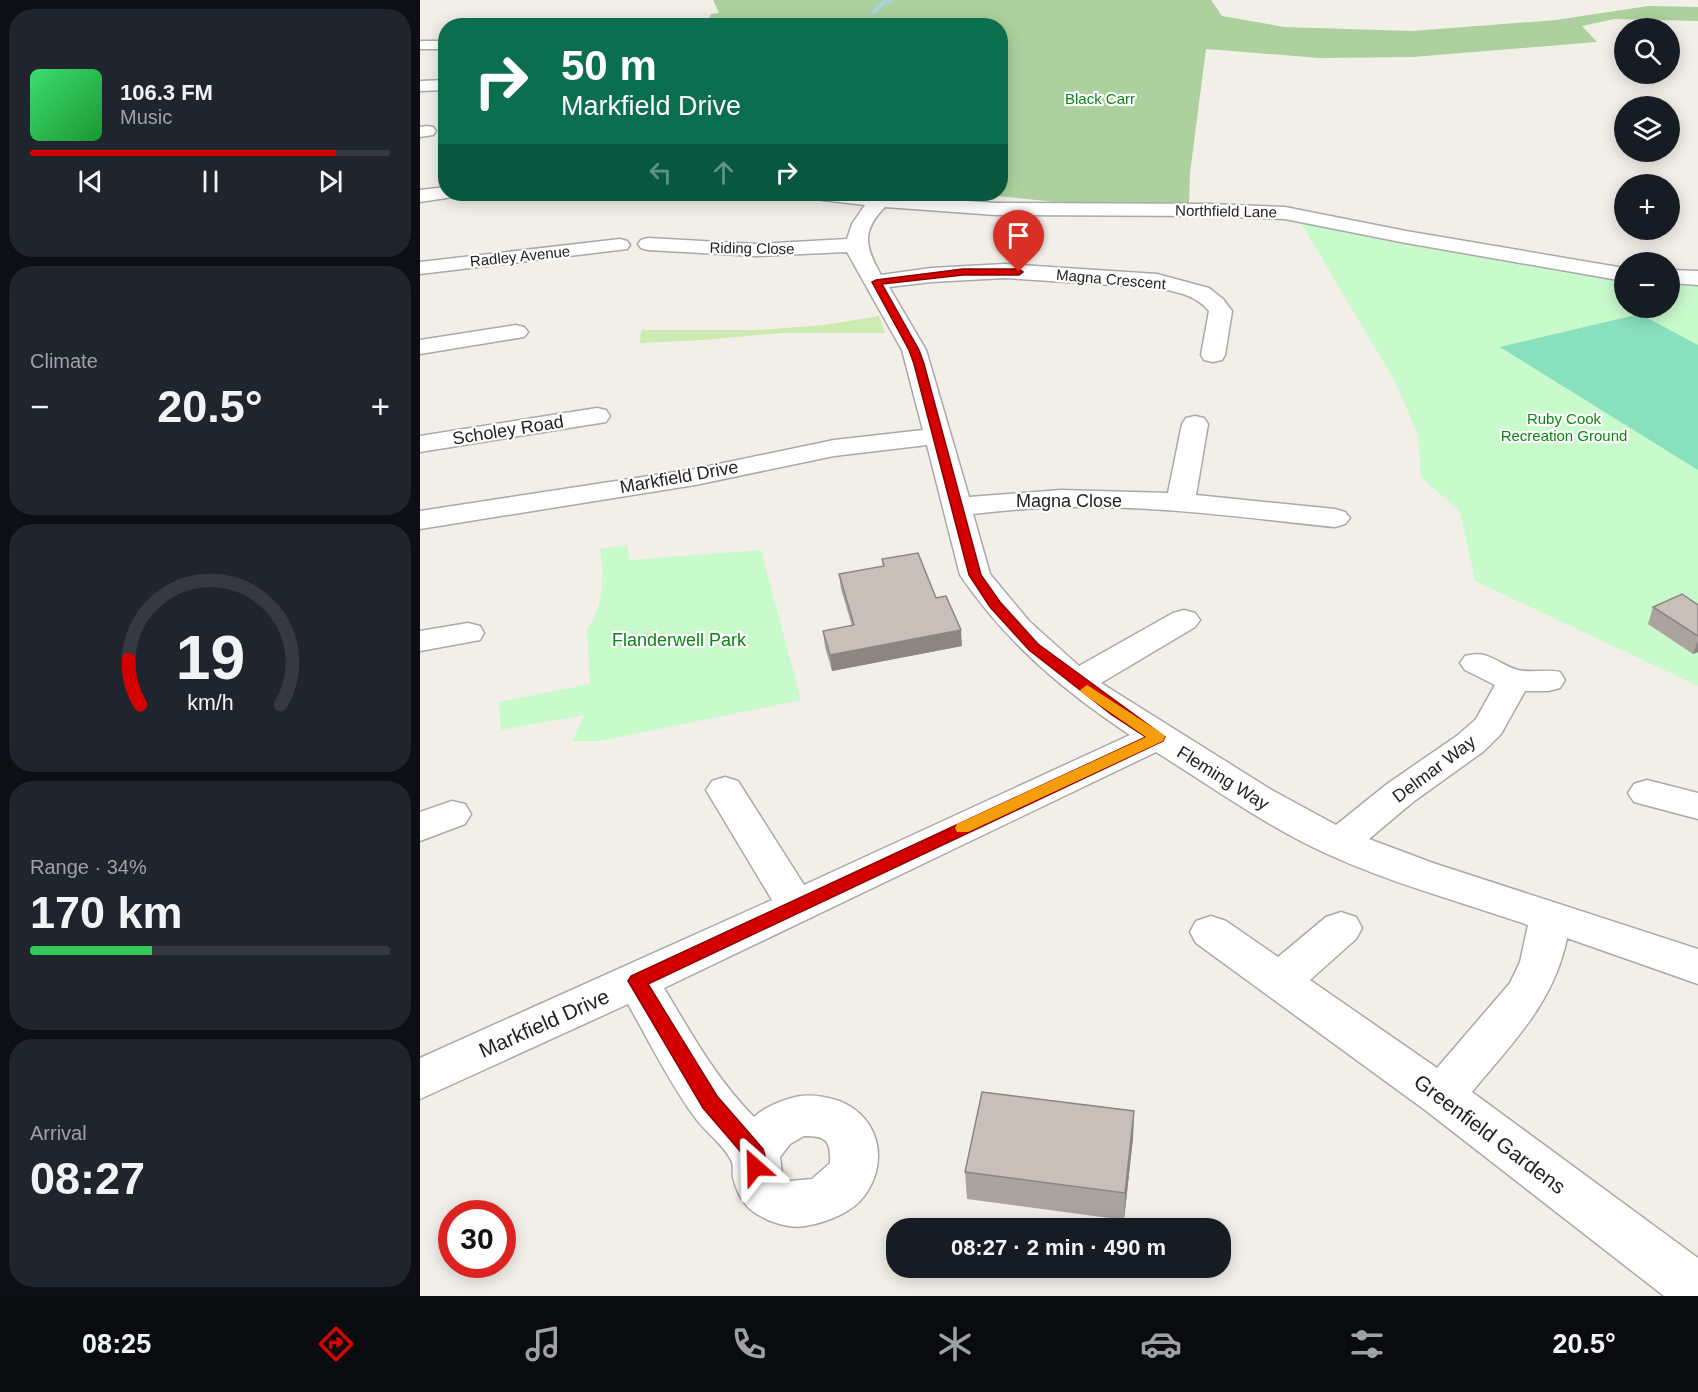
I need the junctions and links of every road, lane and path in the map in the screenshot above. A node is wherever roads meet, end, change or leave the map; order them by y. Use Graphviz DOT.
graph roads {
  1 [pos="420,45"];
  2 [pos="438,45"];
  3 [pos="438,85"];
  4 [pos="420,86"];
  5 [pos="438,194"];
  6 [pos="420,196"];
  7 [pos="880,201"];
  8 [pos="648,244"];
  9 [pos="620,245"];
  10 [pos="856,245"];
  11 [pos="420,268"];
  12 [pos="1614,272"];
  13 [pos="1680,277"];
  14 [pos="1698,278"];
  15 [pos="876,282"];
  16 [pos="516,332"];
  17 [pos="420,347"];
  18 [pos="1213,355"];
  19 [pos="597,416"];
  20 [pos="1195,424"];
  21 [pos="937,436"];
  22 [pos="420,444"];
  23 [pos="1180,504"];
  24 [pos="958,507"];
  25 [pos="1335,518"];
  26 [pos="420,520"];
  27 [pos="1184,620"];
  28 [pos="468,633"];
  29 [pos="420,641"];
  30 [pos="1477,663"];
  31 [pos="1077,682"];
  32 [pos="1157,737"];
  33 [pos="725,790"];
  34 [pos="1647,793"];
  35 [pos="1698,806"];
  36 [pos="1339,843"];
  37 [pos="796,906"];
  38 [pos="1551,916"];
  39 [pos="1341,928"];
  40 [pos="1211,932"];
  41 [pos="1698,967"];
  42 [pos="637,981"];
  43 [pos="1280,981"];
  44 [pos="420,1079"];
  45 [pos="1441,1096"];
  46 [pos="756,1156"];
  47 [pos="1698,1290"];
  1 -- 2 [label="street"];
  3 -- 4 [label="street"];
  5 -- 6 [label="street"];
  7 -- 10 [label="street"];
  7 -- 12 [label="street, Northfield Lane"];
  8 -- 10 [label="street, Riding Close"];
  9 -- 11 [label="street, Radley Avenue"];
  10 -- 15 [label="street, Fleming Way"];
  13 -- 14 [label="street"];
  15 -- 18 [label="street, Magna Crescent"];
  15 -- 21 [label="street, Fleming Way"];
  16 -- 17 [label="street"];
  19 -- 22 [label="street, Scholey Road"];
  20 -- 23 [label="street"];
  21 -- 24 [label="street, Fleming Way"];
  21 -- 26 [label="street, Markfield Drive"];
  23 -- 24 [label="street, Magna Close"];
  23 -- 25 [label="street, Magna Close"];
  24 -- 31 [label="street, Fleming Way"];
  27 -- 31 [label="street"];
  28 -- 29 [label="street"];
  30 -- 36 [label="street, Delmar Way"];
  31 -- 32 [label="street, Fleming Way"];
  32 -- 36 [label="street, Fleming Way"];
  32 -- 37 [label="street, Markfield Drive"];
  33 -- 37 [label="street"];
  34 -- 35 [label="street"];
  36 -- 38 [label="street, Fleming Way"];
  37 -- 42 [label="street, Markfield Drive"];
  38 -- 41 [label="street, Fleming Way"];
  38 -- 45 [label="street"];
  39 -- 43 [label="street"];
  40 -- 43 [label="street, Greenfield Gardens"];
  42 -- 44 [label="street, Markfield Drive"];
  42 -- 46 [label="street"];
  43 -- 45 [label="street, Greenfield Gardens"];
  45 -- 47 [label="street, Greenfield Gardens"];
}
